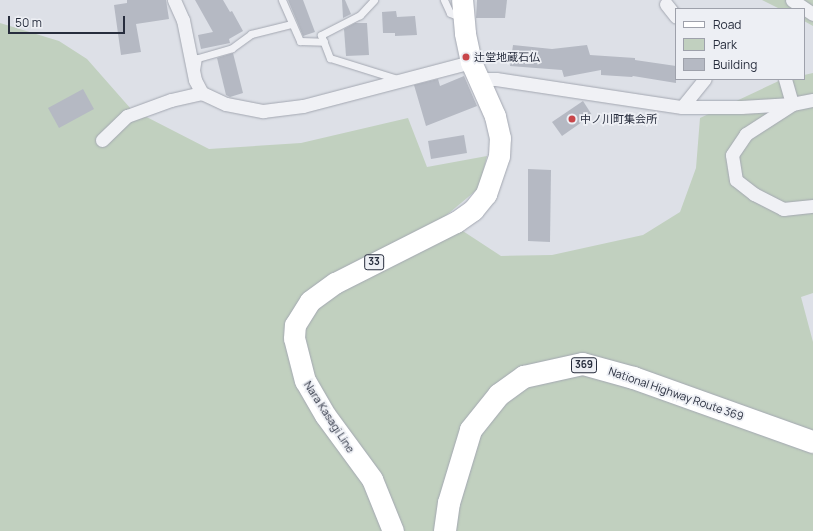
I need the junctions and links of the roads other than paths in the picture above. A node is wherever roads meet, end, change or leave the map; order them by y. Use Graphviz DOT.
graph roads {
  1 [pos="174,0"];
  2 [pos="282,0"];
  3 [pos="374,0"];
  4 [pos="444,0"];
  5 [pos="792,0"];
  6 [pos="666,4"];
  7 [pos="804,8"];
  8 [pos="463,9"];
  9 [pos="675,16"];
  10 [pos="291,24"];
  11 [pos="324,42"];
  12 [pos="475,70"];
  13 [pos="195,80"];
  14 [pos="401,80"];
  15 [pos="703,80"];
  16 [pos="785,80"];
  17 [pos="202,93"];
  18 [pos="813,100"];
  19 [pos="792,104"];
  20 [pos="682,107"];
  21 [pos="102,140"];
  22 [pos="813,206"];
  23 [pos="813,442"];
  24 [pos="393,531"];
  25 [pos="446,531"];
  1 -- 13 [label="street"];
  2 -- 10 [label="lane"];
  3 -- 11 [label="lane"];
  4 -- 8 [label="lane"];
  5 -- 7 [label="street"];
  6 -- 9 [label="street"];
  8 -- 12 [label="main road, Nara Kasagi Line / 33"];
  10 -- 11 [label="lane"];
  10 -- 13 [label="lane"];
  11 -- 14 [label="lane"];
  12 -- 14 [label="street"];
  12 -- 20 [label="street"];
  12 -- 24 [label="main road, Nara Kasagi Line / 33"];
  13 -- 17 [label="street"];
  14 -- 17 [label="street"];
  15 -- 20 [label="street"];
  16 -- 19 [label="street"];
  17 -- 21 [label="street"];
  18 -- 19 [label="street"];
  19 -- 20 [label="street"];
  19 -- 22 [label="street"];
  23 -- 25 [label="highway, National Highway Route 369 / 369"];
}
